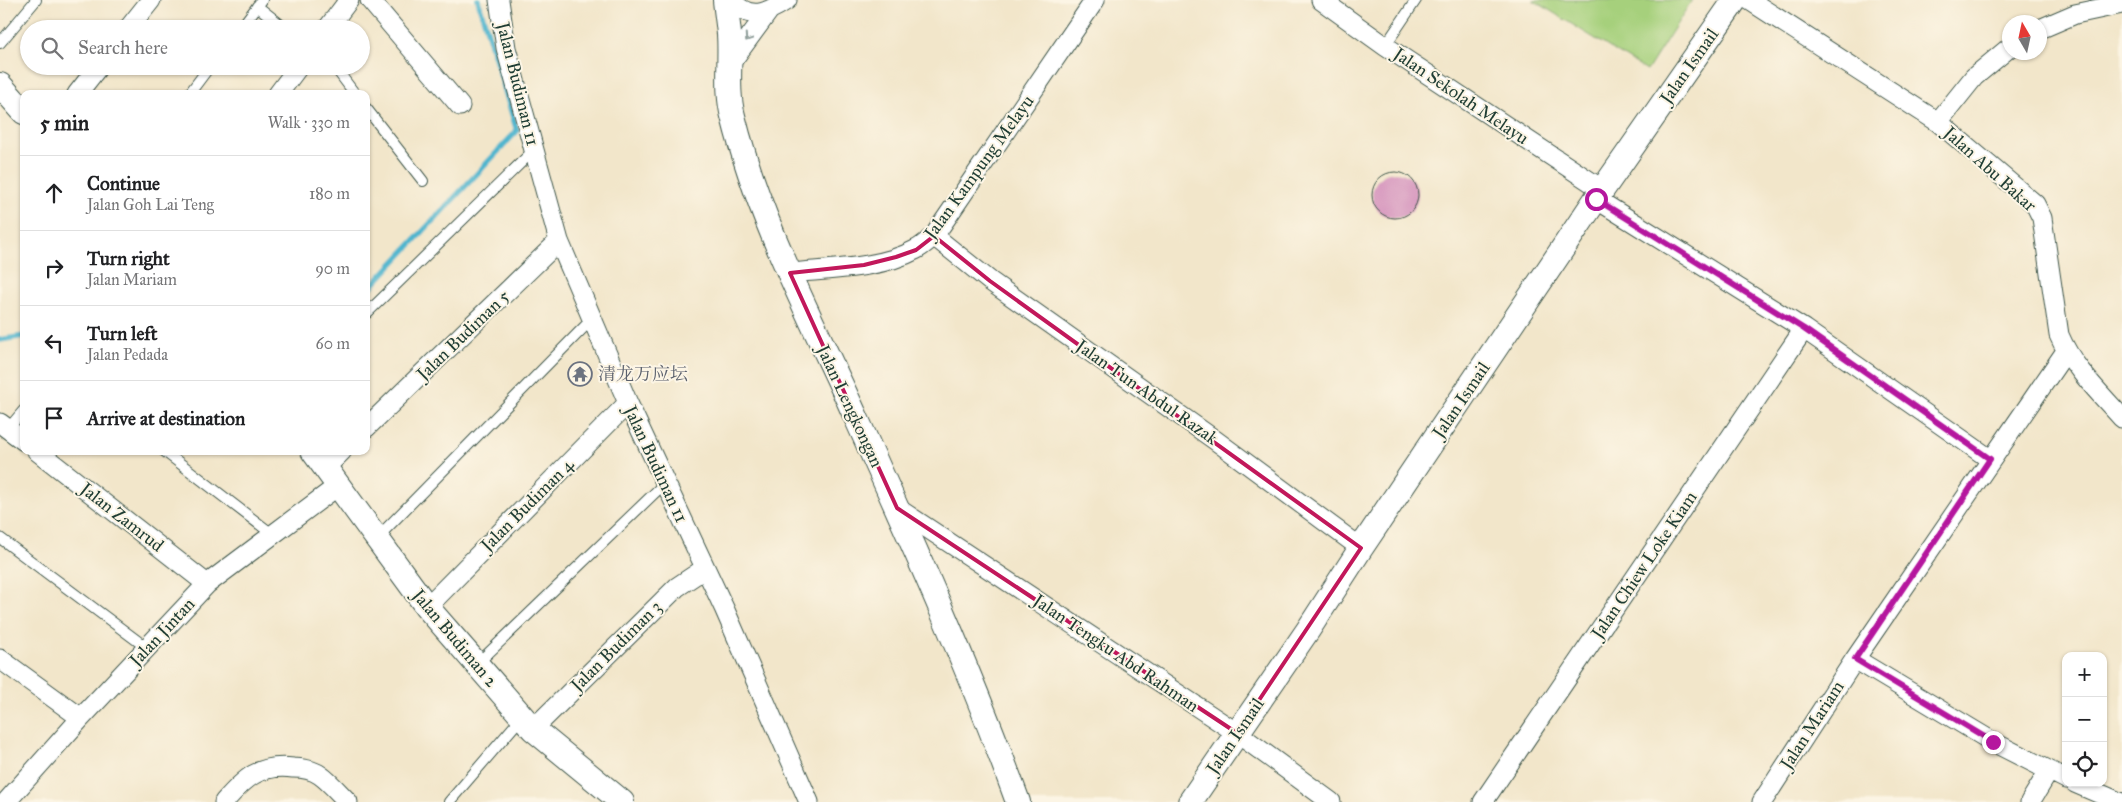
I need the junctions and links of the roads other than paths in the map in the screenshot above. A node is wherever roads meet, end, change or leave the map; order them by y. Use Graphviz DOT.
graph roads {
  1 [pos="36,0"];
  2 [pos="151,0"];
  3 [pos="349,0"];
  4 [pos="370,0"];
  5 [pos="499,0"];
  6 [pos="725,0"];
  7 [pos="731,0"];
  8 [pos="787,0"];
  9 [pos="1095,0"];
  10 [pos="1416,0"];
  11 [pos="1735,0"];
  12 [pos="1749,0"];
  13 [pos="1327,2"];
  14 [pos="260,3"];
  15 [pos="2122,4"];
  16 [pos="768,12"];
  17 [pos="135,20"];
  18 [pos="247,20"];
  19 [pos="277,20"];
  20 [pos="334,20"];
  21 [pos="2047,26"];
  22 [pos="0,43"];
  23 [pos="1385,46"];
  24 [pos="2002,54"];
  25 [pos="729,65"];
  26 [pos="92,75"];
  27 [pos="203,75"];
  28 [pos="292,75"];
  29 [pos="341,75"];
  30 [pos="1,87"];
  31 [pos="81,90"];
  32 [pos="192,90"];
  33 [pos="281,90"];
  34 [pos="353,90"];
  35 [pos="460,106"];
  36 [pos="20,108"];
  37 [pos="370,113"];
  38 [pos="1938,122"];
  39 [pos="534,150"];
  40 [pos="423,180"];
  41 [pos="1599,195"];
  42 [pos="934,236"];
  43 [pos="559,241"];
  44 [pos="790,273"];
  45 [pos="370,310"];
  46 [pos="592,319"];
  47 [pos="1804,329"];
  48 [pos="2066,351"];
  49 [pos="628,403"];
  50 [pos="20,413"];
  51 [pos="2122,418"];
  52 [pos="370,424"];
  53 [pos="4,426"];
  54 [pos="20,438"];
  55 [pos="42,455"];
  56 [pos="169,455"];
  57 [pos="338,455"];
  58 [pos="1990,459"];
  59 [pos="326,468"];
  60 [pos="665,483"];
  61 [pos="897,508"];
  62 [pos="272,534"];
  63 [pos="0,538"];
  64 [pos="377,538"];
  65 [pos="1361,548"];
  66 [pos="704,569"];
  67 [pos="207,584"];
  68 [pos="426,607"];
  69 [pos="147,648"];
  70 [pos="0,659"];
  71 [pos="1855,659"];
  72 [pos="477,664"];
  73 [pos="81,718"];
  74 [pos="528,723"];
  75 [pos="1237,733"];
  76 [pos="2058,775"];
  77 [pos="2084,787"];
  78 [pos="6,802"];
  79 [pos="224,802"];
  80 [pos="348,802"];
  81 [pos="449,802"];
  82 [pos="622,802"];
  83 [pos="809,802"];
  84 [pos="1018,802"];
  85 [pos="1190,802"];
  86 [pos="1331,802"];
  87 [pos="1483,802"];
  88 [pos="1762,802"];
  89 [pos="2030,802"];
  90 [pos="2119,802"];
  1 -- 22 [label="lane"];
  2 -- 17 [label="street"];
  3 -- 20 [label="street"];
  4 -- 35 [label="street"];
  5 -- 39 [label="street, Jalan Budiman 11"];
  6 -- 25 [label="street, Jalan Lengkongan"];
  7 -- 16 [label="street"];
  8 -- 16 [label="street"];
  9 -- 42 [label="street, Jalan Kampung Melayu"];
  10 -- 23 [label="lane"];
  11 -- 41 [label="street, Jalan Ismail"];
  12 -- 38 [label="street, Jalan Abu Bakar"];
  13 -- 23 [label="street, Jalan Sekolah Melayu"];
  14 -- 18 [label="lane"];
  14 -- 19 [label="lane"];
  15 -- 21 [label="street"];
  16 -- 25 [label="street, one-way"];
  23 -- 41 [label="street, Jalan Sekolah Melayu"];
  24 -- 38 [label="street"];
  25 -- 44 [label="street, Jalan Lengkongan"];
  26 -- 31 [label="street"];
  27 -- 32 [label="lane"];
  28 -- 33 [label="street"];
  29 -- 34 [label="lane"];
  30 -- 36 [label="street"];
  37 -- 40 [label="lane"];
  38 -- 48 [label="street, Jalan Abu Bakar"];
  39 -- 43 [label="street, Jalan Budiman 11"];
  39 -- 45 [label="lane"];
  41 -- 47 [label="street, Jalan Sekolah Melayu"];
  41 -- 65 [label="street, Jalan Ismail"];
  42 -- 44 [label="street, Jalan Kampung Melayu"];
  42 -- 65 [label="street, Jalan Tun Abdul Razak"];
  43 -- 46 [label="street, Jalan Budiman 11"];
  43 -- 52 [label="street, Jalan Budiman 5"];
  44 -- 61 [label="street, Jalan Lengkongan"];
  46 -- 49 [label="street, Jalan Budiman 11"];
  46 -- 64 [label="lane"];
  47 -- 58 [label="street, Jalan Sekolah Melayu"];
  47 -- 87 [label="street, Jalan Chiew Loke Kiam"];
  48 -- 51 [label="street, Jalan Abu Bakar"];
  48 -- 58 [label="street, Jalan Mariam"];
  49 -- 60 [label="street, Jalan Budiman 11"];
  49 -- 68 [label="street, Jalan Budiman 4"];
  50 -- 53 [label="lane"];
  53 -- 54 [label="street"];
  55 -- 67 [label="street, Jalan Zamrud"];
  56 -- 62 [label="lane"];
  57 -- 59 [label="street"];
  58 -- 71 [label="street, Jalan Mariam"];
  59 -- 62 [label="street, Jalan Jintan"];
  59 -- 64 [label="street, Jalan Budiman 2"];
  60 -- 66 [label="street, Jalan Budiman 11"];
  60 -- 72 [label="lane"];
  61 -- 75 [label="street, Jalan Tengku Abd Rahman"];
  61 -- 84 [label="street, Jalan Lengkongan"];
  62 -- 67 [label="street, Jalan Jintan"];
  63 -- 69 [label="lane"];
  64 -- 68 [label="street, Jalan Budiman 2"];
  65 -- 75 [label="street, Jalan Ismail"];
  66 -- 74 [label="street, Jalan Budiman 3"];
  66 -- 83 [label="street, Jalan Budiman 11"];
  67 -- 69 [label="street, Jalan Jintan"];
  68 -- 72 [label="street, Jalan Budiman 2"];
  69 -- 73 [label="street, Jalan Jintan"];
  70 -- 73 [label="street"];
  71 -- 76 [label="street"];
  71 -- 88 [label="street, Jalan Mariam"];
  72 -- 74 [label="street, Jalan Budiman 2"];
  73 -- 78 [label="street, Jalan Jintan"];
  74 -- 81 [label="lane"];
  74 -- 82 [label="street, Jalan Budiman 2"];
  75 -- 85 [label="street, Jalan Ismail"];
  75 -- 86 [label="street, Jalan Tengku Abd Rahman"];
  76 -- 89 [label="street"];
  77 -- 90 [label="street"];
  79 -- 80 [label="street"];
}
